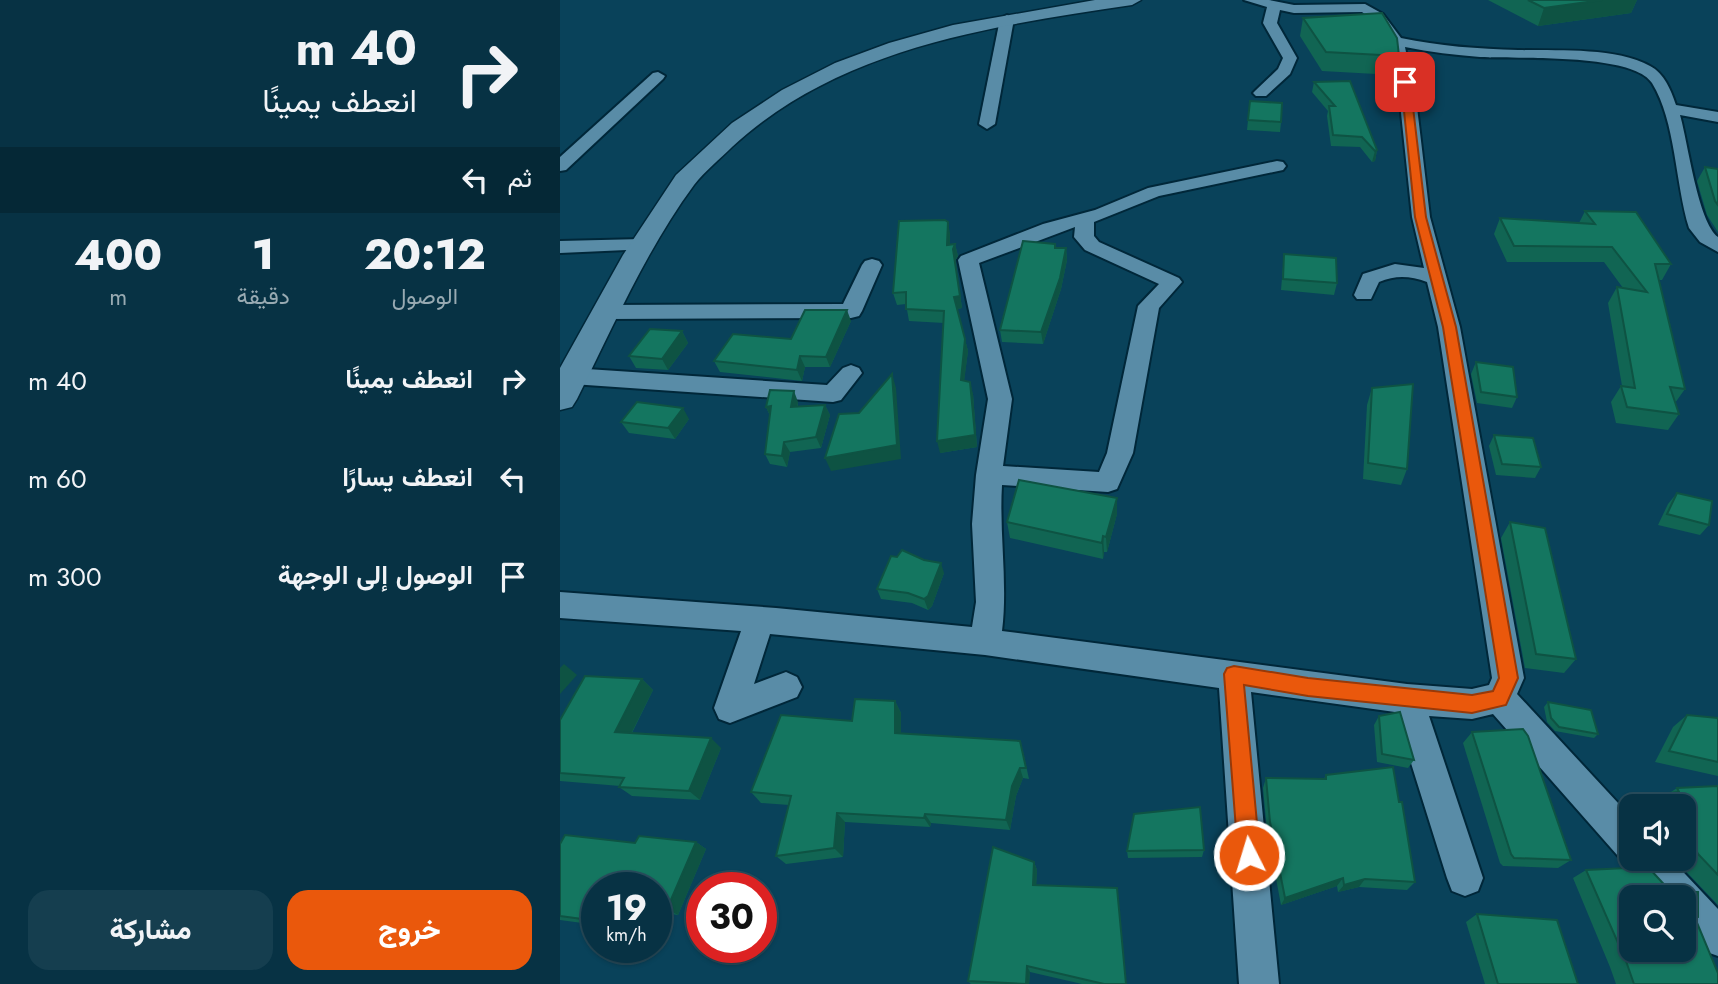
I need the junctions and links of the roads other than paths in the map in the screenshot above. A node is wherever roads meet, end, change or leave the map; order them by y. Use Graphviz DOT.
graph roads {
  1 [pos="1126,0"];
  2 [pos="1262,4"];
  3 [pos="1007,19"];
  4 [pos="1396,41"];
  5 [pos="659,76"];
  6 [pos="1261,93"];
  7 [pos="1669,108"];
  8 [pos="1718,117"];
  9 [pos="987,124"];
  10 [pos="560,166"];
  11 [pos="1277,166"];
  12 [pos="1085,219"];
  13 [pos="642,245"];
  14 [pos="1718,246"];
  15 [pos="560,247"];
  16 [pos="872,265"];
  17 [pos="1436,278"];
  18 [pos="1364,295"];
  19 [pos="606,312"];
  20 [pos="851,373"];
  21 [pos="572,376"];
  22 [pos="560,399"];
  23 [pos="989,475"];
  24 [pos="560,605"];
  25 [pos="760,620"];
  26 [pos="985,642"];
  27 [pos="1234,674"];
  28 [pos="786,687"];
  29 [pos="1499,698"];
  30 [pos="1407,699"];
  31 [pos="1619,830"];
  32 [pos="1657,871"];
  33 [pos="1465,878"];
  34 [pos="1670,885"];
  35 [pos="1696,913"];
  36 [pos="1718,937"];
  37 [pos="1259,984"];
  1 -- 3 [label="main road"];
  2 -- 4 [label="street"];
  2 -- 6 [label="street"];
  3 -- 9 [label="street"];
  3 -- 13 [label="main road"];
  4 -- 7 [label="street"];
  4 -- 17 [label="street"];
  5 -- 10 [label="street"];
  7 -- 8 [label="street"];
  7 -- 14 [label="street"];
  11 -- 12 [label="street"];
  12 -- 23 [label="street"];
  12 -- 23 [label="street"];
  13 -- 15 [label="street"];
  13 -- 19 [label="main road"];
  16 -- 19 [label="street"];
  17 -- 18 [label="street"];
  17 -- 29 [label="street"];
  19 -- 21 [label="main road"];
  20 -- 21 [label="street"];
  21 -- 22 [label="main road"];
  23 -- 26 [label="street"];
  24 -- 25 [label="street"];
  25 -- 26 [label="street"];
  25 -- 28 [label="street"];
  26 -- 27 [label="street"];
  27 -- 30 [label="street"];
  27 -- 37 [label="street"];
  29 -- 30 [label="street"];
  29 -- 31 [label="street"];
  30 -- 33 [label="street"];
  32 -- 34 [label="street"];
  35 -- 36 [label="street"];
}
